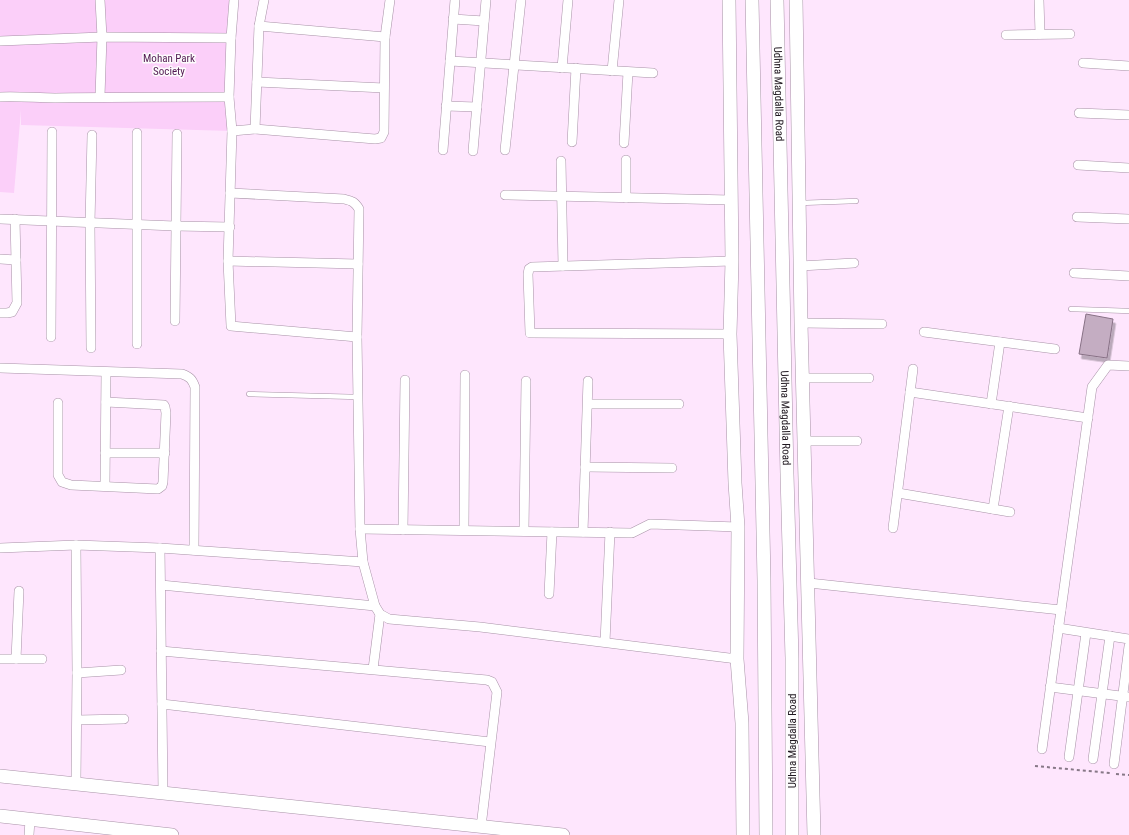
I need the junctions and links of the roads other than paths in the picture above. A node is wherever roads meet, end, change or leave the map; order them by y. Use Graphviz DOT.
graph roads {
  1 [pos="100,0"];
  2 [pos="234,0"];
  3 [pos="264,0"];
  4 [pos="390,0"];
  5 [pos="455,0"];
  6 [pos="486,0"];
  7 [pos="521,0"];
  8 [pos="568,0"];
  9 [pos="619,0"];
  10 [pos="729,0"];
  11 [pos="752,0"];
  12 [pos="778,0"];
  13 [pos="796,0"];
  14 [pos="1039,0"];
  15 [pos="453,19"];
  16 [pos="484,21"];
  17 [pos="259,26"];
  18 [pos="1040,34"];
  19 [pos="1070,34"];
  20 [pos="1006,35"];
  21 [pos="102,37"];
  22 [pos="385,37"];
  23 [pos="231,38"];
  24 [pos="0,41"];
  25 [pos="450,61"];
  26 [pos="481,63"];
  27 [pos="1083,63"];
  28 [pos="514,65"];
  29 [pos="1129,66"];
  30 [pos="562,68"];
  31 [pos="576,68"];
  32 [pos="612,71"];
  33 [pos="628,72"];
  34 [pos="653,73"];
  35 [pos="257,82"];
  36 [pos="384,88"];
  37 [pos="100,96"];
  38 [pos="0,97"];
  39 [pos="229,97"];
  40 [pos="446,106"];
  41 [pos="477,108"];
  42 [pos="1079,113"];
  43 [pos="1129,115"];
  44 [pos="256,129"];
  45 [pos="232,131"];
  46 [pos="52,132"];
  47 [pos="137,133"];
  48 [pos="177,134"];
  49 [pos="92,135"];
  50 [pos="572,142"];
  51 [pos="624,143"];
  52 [pos="443,150"];
  53 [pos="505,150"];
  54 [pos="473,151"];
  55 [pos="626,160"];
  56 [pos="562,161"];
  57 [pos="1078,165"];
  58 [pos="1129,168"];
  59 [pos="230,193"];
  60 [pos="505,195"];
  61 [pos="562,196"];
  62 [pos="626,198"];
  63 [pos="731,200"];
  64 [pos="856,201"];
  65 [pos="799,203"];
  66 [pos="1077,217"];
  67 [pos="0,219"];
  68 [pos="15,219"];
  69 [pos="1129,219"];
  70 [pos="51,221"];
  71 [pos="90,223"];
  72 [pos="136,224"];
  73 [pos="175,226"];
  74 [pos="230,227"];
  75 [pos="0,259"];
  76 [pos="16,260"];
  77 [pos="228,261"];
  78 [pos="732,261"];
  79 [pos="854,263"];
  80 [pos="358,264"];
  81 [pos="563,266"];
  82 [pos="800,266"];
  83 [pos="1074,273"];
  84 [pos="1129,276"];
  85 [pos="1071,309"];
  86 [pos="1129,311"];
  87 [pos="0,313"];
  88 [pos="175,321"];
  89 [pos="801,323"];
  90 [pos="882,324"];
  91 [pos="924,332"];
  92 [pos="730,334"];
  93 [pos="51,337"];
  94 [pos="357,337"];
  95 [pos="1000,342"];
  96 [pos="137,344"];
  97 [pos="91,348"];
  98 [pos="1055,349"];
  99 [pos="1129,366"];
  100 [pos="0,368"];
  101 [pos="913,369"];
  102 [pos="106,372"];
  103 [pos="465,375"];
  104 [pos="803,378"];
  105 [pos="868,378"];
  106 [pos="405,380"];
  107 [pos="526,381"];
  108 [pos="588,381"];
  109 [pos="910,392"];
  110 [pos="249,394"];
  111 [pos="358,397"];
  112 [pos="106,402"];
  113 [pos="58,403"];
  114 [pos="588,404"];
  115 [pos="679,404"];
  116 [pos="991,404"];
  117 [pos="1009,406"];
  118 [pos="1088,418"];
  119 [pos="804,441"];
  120 [pos="857,441"];
  121 [pos="105,453"];
  122 [pos="165,453"];
  123 [pos="585,467"];
  124 [pos="672,468"];
  125 [pos="105,486"];
  126 [pos="898,493"];
  127 [pos="993,509"];
  128 [pos="1010,512"];
  129 [pos="738,527"];
  130 [pos="893,528"];
  131 [pos="360,529"];
  132 [pos="403,530"];
  133 [pos="464,530"];
  134 [pos="524,531"];
  135 [pos="552,532"];
  136 [pos="583,532"];
  137 [pos="610,532"];
  138 [pos="76,545"];
  139 [pos="0,548"];
  140 [pos="160,548"];
  141 [pos="194,550"];
  142 [pos="363,562"];
  143 [pos="809,583"];
  144 [pos="161,585"];
  145 [pos="19,591"];
  146 [pos="549,594"];
  147 [pos="377,610"];
  148 [pos="1061,610"];
  149 [pos="1058,628"];
  150 [pos="1086,632"];
  151 [pos="1110,636"];
  152 [pos="1129,639"];
  153 [pos="605,642"];
  154 [pos="1129,646"];
  155 [pos="161,651"];
  156 [pos="737,658"];
  157 [pos="0,659"];
  158 [pos="16,659"];
  159 [pos="42,659"];
  160 [pos="121,670"];
  161 [pos="373,670"];
  162 [pos="77,673"];
  163 [pos="1050,687"];
  164 [pos="1078,691"];
  165 [pos="1102,694"];
  166 [pos="1126,697"];
  167 [pos="162,704"];
  168 [pos="124,719"];
  169 [pos="78,720"];
  170 [pos="490,742"];
  171 [pos="1042,749"];
  172 [pos="1069,757"];
  173 [pos="1092,759"];
  174 [pos="1114,764"];
  175 [pos="0,776"];
  176 [pos="76,783"];
  177 [pos="163,792"];
  178 [pos="0,816"];
  179 [pos="30,820"];
  180 [pos="481,827"];
  181 [pos="29,835"];
  182 [pos="172,835"];
  183 [pos="563,835"];
  184 [pos="744,835"];
  185 [pos="766,835"];
  186 [pos="792,835"];
  187 [pos="814,835"];
  1 -- 21 [label="street"];
  2 -- 23 [label="street"];
  3 -- 17 [label="street"];
  4 -- 22 [label="street"];
  5 -- 15 [label="street"];
  6 -- 16 [label="street"];
  7 -- 28 [label="street"];
  8 -- 30 [label="street"];
  9 -- 32 [label="street"];
  10 -- 63 [label="street"];
  11 -- 185 [label="street"];
  12 -- 186 [label="street, Udhna Magdalla Road"];
  13 -- 65 [label="street"];
  14 -- 18 [label="street"];
  15 -- 16 [label="street"];
  15 -- 25 [label="street"];
  16 -- 26 [label="street"];
  17 -- 22 [label="street"];
  17 -- 35 [label="street"];
  18 -- 19 [label="street"];
  18 -- 20 [label="street"];
  21 -- 23 [label="street"];
  21 -- 24 [label="street"];
  21 -- 37 [label="street"];
  22 -- 36 [label="street"];
  23 -- 39 [label="street"];
  25 -- 26 [label="street"];
  25 -- 40 [label="street"];
  26 -- 28 [label="street"];
  26 -- 41 [label="street"];
  27 -- 29 [label="street"];
  28 -- 30 [label="street"];
  28 -- 53 [label="street"];
  30 -- 31 [label="street"];
  31 -- 32 [label="street"];
  31 -- 50 [label="street"];
  32 -- 33 [label="street"];
  33 -- 34 [label="street"];
  33 -- 51 [label="street"];
  35 -- 36 [label="street"];
  35 -- 44 [label="street"];
  36 -- 44 [label="street"];
  37 -- 38 [label="street"];
  37 -- 39 [label="street"];
  39 -- 45 [label="street"];
  40 -- 41 [label="street"];
  40 -- 52 [label="street"];
  41 -- 54 [label="street"];
  42 -- 43 [label="street"];
  44 -- 45 [label="street"];
  45 -- 59 [label="street"];
  46 -- 70 [label="street"];
  47 -- 72 [label="street"];
  48 -- 73 [label="street"];
  49 -- 71 [label="street"];
  55 -- 62 [label="street"];
  56 -- 61 [label="street"];
  57 -- 58 [label="street"];
  59 -- 74 [label="street"];
  59 -- 80 [label="street"];
  60 -- 61 [label="street"];
  61 -- 62 [label="street"];
  61 -- 81 [label="street"];
  62 -- 63 [label="street"];
  63 -- 78 [label="street"];
  64 -- 65 [label="lane"];
  65 -- 82 [label="street"];
  66 -- 69 [label="street"];
  67 -- 68 [label="street"];
  68 -- 70 [label="street"];
  68 -- 76 [label="street"];
  70 -- 71 [label="street"];
  70 -- 93 [label="street"];
  71 -- 72 [label="street"];
  71 -- 97 [label="street"];
  72 -- 73 [label="street"];
  72 -- 96 [label="street"];
  73 -- 74 [label="street"];
  73 -- 88 [label="street"];
  74 -- 77 [label="street"];
  75 -- 76 [label="street"];
  76 -- 87 [label="street"];
  77 -- 80 [label="street"];
  77 -- 94 [label="street"];
  78 -- 81 [label="street"];
  78 -- 92 [label="street"];
  79 -- 82 [label="street"];
  80 -- 94 [label="street"];
  81 -- 92 [label="street"];
  82 -- 89 [label="street"];
  83 -- 84 [label="street"];
  85 -- 86 [label="lane"];
  89 -- 90 [label="street"];
  89 -- 104 [label="street"];
  91 -- 95 [label="street"];
  92 -- 129 [label="street"];
  94 -- 111 [label="street"];
  95 -- 98 [label="street"];
  95 -- 116 [label="street"];
  99 -- 118 [label="street"];
  100 -- 102 [label="street"];
  101 -- 109 [label="street"];
  102 -- 112 [label="street"];
  102 -- 141 [label="street"];
  103 -- 133 [label="street"];
  104 -- 105 [label="street"];
  104 -- 119 [label="street"];
  106 -- 132 [label="street"];
  107 -- 134 [label="street"];
  108 -- 114 [label="street"];
  109 -- 116 [label="street"];
  109 -- 126 [label="street"];
  110 -- 111 [label="lane"];
  111 -- 131 [label="street"];
  112 -- 121 [label="street"];
  112 -- 122 [label="street"];
  113 -- 125 [label="street"];
  114 -- 115 [label="street"];
  114 -- 123 [label="street"];
  116 -- 117 [label="street"];
  117 -- 118 [label="street"];
  117 -- 127 [label="street"];
  118 -- 148 [label="street"];
  119 -- 120 [label="street"];
  119 -- 143 [label="street"];
  121 -- 122 [label="street"];
  121 -- 125 [label="street"];
  122 -- 125 [label="street"];
  123 -- 124 [label="street"];
  123 -- 136 [label="street"];
  126 -- 127 [label="street"];
  126 -- 130 [label="street"];
  127 -- 128 [label="street"];
  129 -- 137 [label="street"];
  129 -- 156 [label="street"];
  131 -- 132 [label="street"];
  131 -- 142 [label="street"];
  132 -- 133 [label="street"];
  133 -- 134 [label="street"];
  134 -- 135 [label="street"];
  135 -- 136 [label="street"];
  135 -- 146 [label="street"];
  136 -- 137 [label="street"];
  137 -- 153 [label="street"];
  138 -- 139 [label="street"];
  138 -- 140 [label="street"];
  138 -- 162 [label="street"];
  140 -- 141 [label="street"];
  140 -- 144 [label="street"];
  141 -- 142 [label="street"];
  142 -- 147 [label="street"];
  143 -- 148 [label="street"];
  143 -- 187 [label="street"];
  144 -- 147 [label="street"];
  144 -- 155 [label="street"];
  145 -- 158 [label="street"];
  147 -- 153 [label="street"];
  147 -- 161 [label="street"];
  148 -- 149 [label="street"];
  149 -- 150 [label="street"];
  149 -- 163 [label="street"];
  150 -- 151 [label="street"];
  150 -- 164 [label="street"];
  151 -- 152 [label="street"];
  151 -- 165 [label="street"];
  153 -- 156 [label="street"];
  154 -- 166 [label="street"];
  155 -- 161 [label="street"];
  155 -- 167 [label="street"];
  156 -- 184 [label="street"];
  157 -- 158 [label="street"];
  158 -- 159 [label="street"];
  160 -- 162 [label="street"];
  161 -- 170 [label="street"];
  162 -- 169 [label="street"];
  163 -- 164 [label="street"];
  163 -- 171 [label="street"];
  164 -- 165 [label="street"];
  164 -- 172 [label="street"];
  165 -- 166 [label="street"];
  165 -- 173 [label="street"];
  166 -- 174 [label="street"];
  167 -- 170 [label="street"];
  167 -- 177 [label="street"];
  168 -- 169 [label="street"];
  169 -- 176 [label="street"];
  170 -- 180 [label="street"];
  175 -- 176 [label="street"];
  176 -- 177 [label="street"];
  177 -- 180 [label="street"];
  178 -- 179 [label="street"];
  179 -- 181 [label="street"];
  179 -- 182 [label="street"];
  180 -- 183 [label="street"];
}
